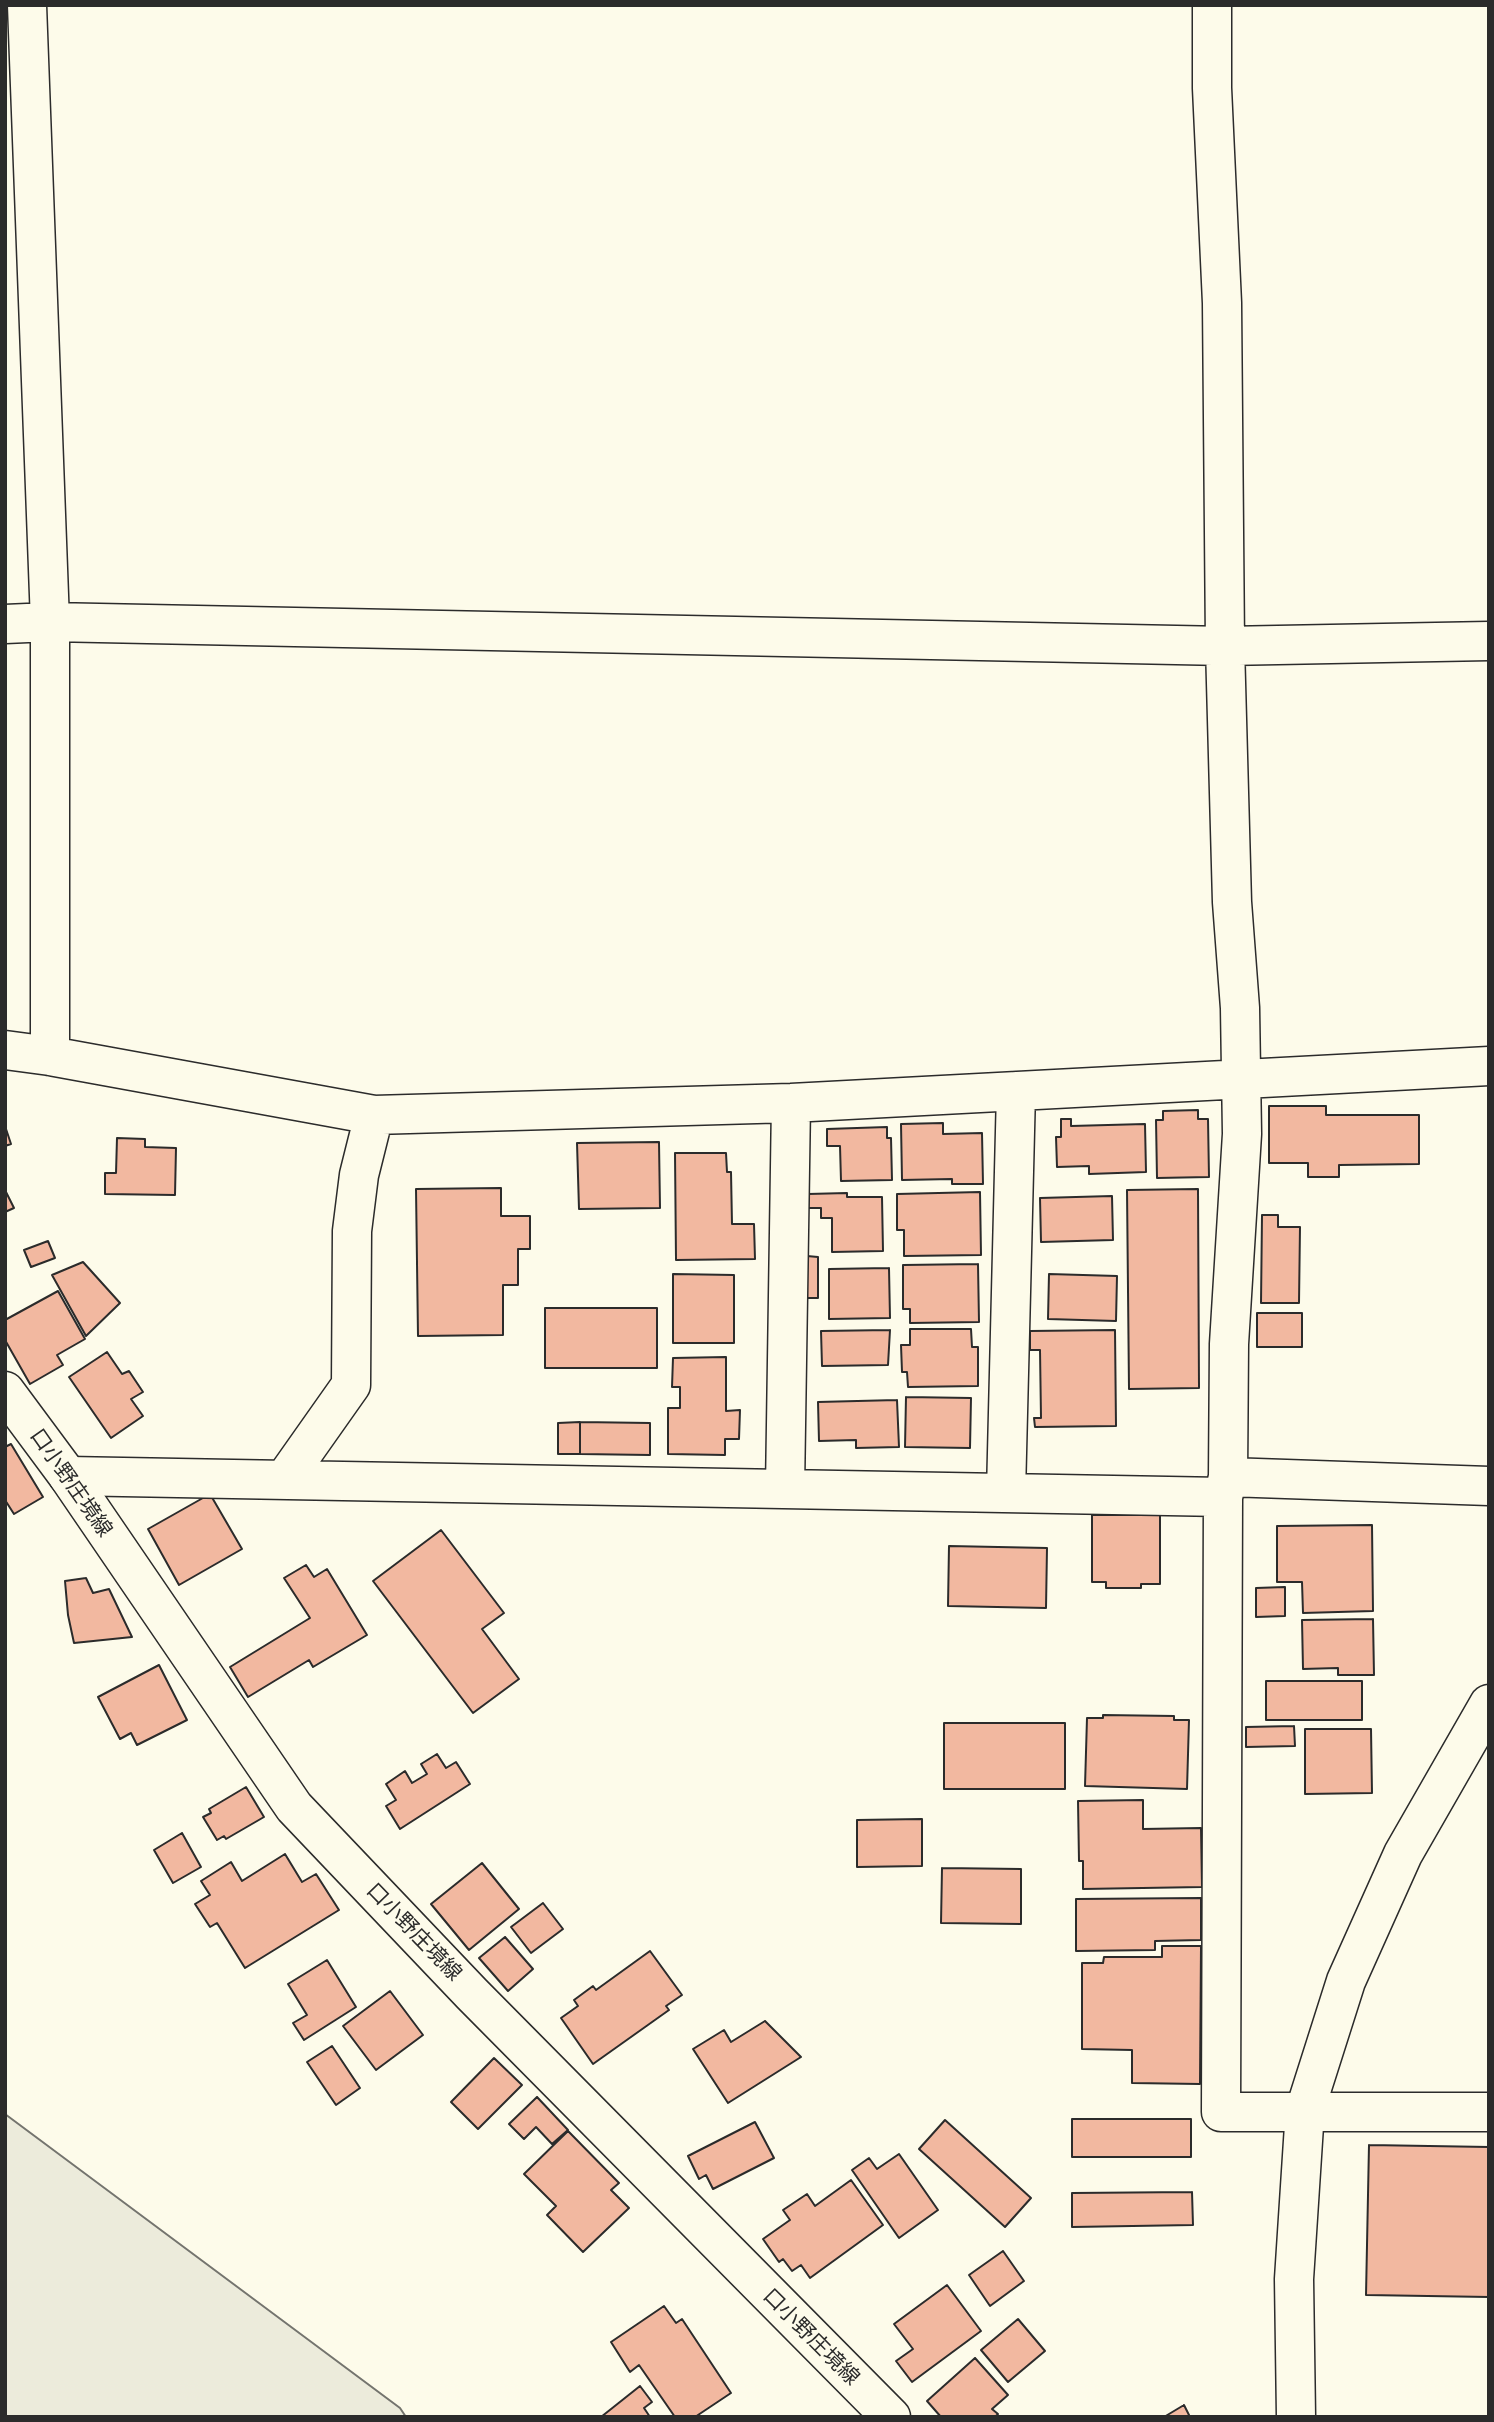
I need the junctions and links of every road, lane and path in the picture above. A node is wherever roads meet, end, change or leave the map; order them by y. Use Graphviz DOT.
graph roads {
  1 [pos="27,5"];
  2 [pos="1212,5"];
  3 [pos="50,622"];
  4 [pos="5,624"];
  5 [pos="1489,641"];
  6 [pos="1226,646"];
  7 [pos="5,1050"];
  8 [pos="50,1056"];
  9 [pos="1489,1066"];
  10 [pos="1241,1080"];
  11 [pos="1016,1091"];
  12 [pos="790,1103"];
  13 [pos="374,1115"];
  14 [pos="5,1391"];
  15 [pos="68,1476"];
  16 [pos="284,1480"];
  17 [pos="1489,1486"];
  18 [pos="1225,1487"];
  19 [pos="785,1489"];
  20 [pos="1006,1493"];
  21 [pos="1489,1704"];
  22 [pos="1305,2110"];
  23 [pos="1489,2112"];
  24 [pos="891,2417"];
  25 [pos="1296,2417"];
  1 -- 3 [label="street"];
  2 -- 6 [label="street"];
  3 -- 4 [label="street"];
  3 -- 6 [label="street"];
  3 -- 8 [label="street"];
  5 -- 6 [label="street"];
  6 -- 10 [label="street"];
  7 -- 8 [label="street"];
  8 -- 13 [label="street"];
  9 -- 10 [label="street"];
  10 -- 11 [label="street"];
  10 -- 18 [label="street"];
  11 -- 12 [label="street"];
  11 -- 20 [label="street"];
  12 -- 13 [label="street"];
  12 -- 19 [label="street"];
  13 -- 16 [label="street"];
  14 -- 15 [label="street, 口小野庄境線"];
  15 -- 16 [label="street"];
  15 -- 24 [label="street, 口小野庄境線"];
  16 -- 19 [label="street"];
  17 -- 18 [label="street"];
  18 -- 20 [label="street"];
  18 -- 22 [label="street"];
  19 -- 20 [label="street"];
  21 -- 22 [label="street"];
  22 -- 23 [label="street"];
  22 -- 25 [label="street"];
}
